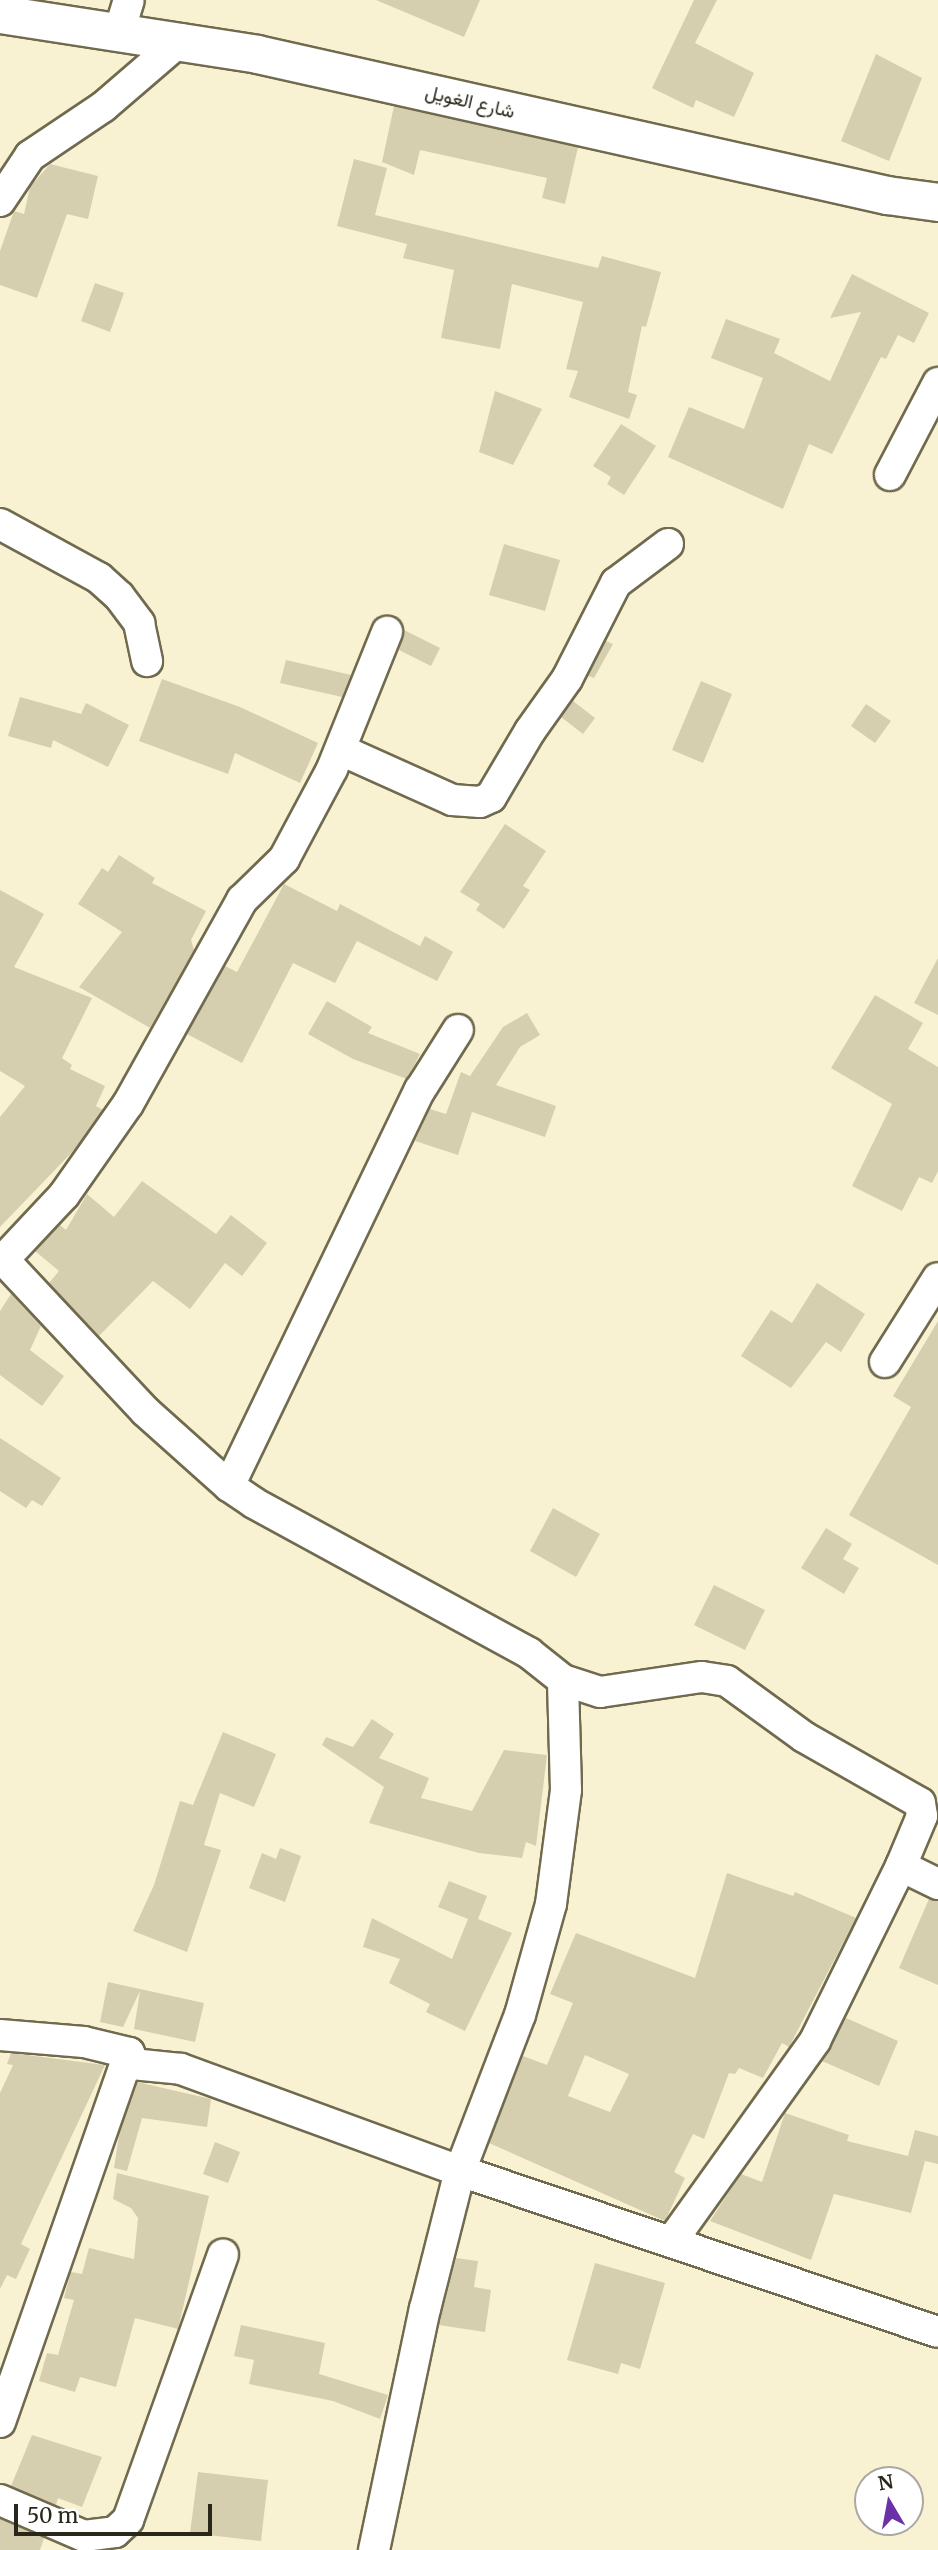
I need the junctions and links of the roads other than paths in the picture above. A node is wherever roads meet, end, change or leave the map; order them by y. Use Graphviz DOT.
graph roads {
  1 [pos="0,13"];
  2 [pos="124,15"];
  3 [pos="182,39"];
  4 [pos="0,201"];
  5 [pos="938,202"];
  6 [pos="938,383"];
  7 [pos="890,475"];
  8 [pos="0,524"];
  9 [pos="668,544"];
  10 [pos="387,632"];
  11 [pos="147,662"];
  12 [pos="341,750"];
  13 [pos="458,1030"];
  14 [pos="2,1258"];
  15 [pos="938,1278"];
  16 [pos="885,1362"];
  17 [pos="229,1486"];
  18 [pos="563,1681"];
  19 [pos="901,1866"];
  20 [pos="938,1884"];
  21 [pos="0,2035"];
  22 [pos="129,2053"];
  23 [pos="460,2171"];
  24 [pos="671,2242"];
  25 [pos="223,2253"];
  26 [pos="938,2332"];
  27 [pos="0,2422"];
  28 [pos="0,2500"];
  29 [pos="374,2550"];
  1 -- 2 [label="street, شارع الغويل"];
  2 -- 3 [label="street, شارع الغويل"];
  3 -- 4 [label="street"];
  3 -- 5 [label="street, شارع الغويل"];
  6 -- 7 [label="street"];
  8 -- 11 [label="street"];
  9 -- 12 [label="street"];
  10 -- 12 [label="street"];
  12 -- 14 [label="street"];
  13 -- 17 [label="street"];
  14 -- 17 [label="street"];
  15 -- 16 [label="street"];
  17 -- 18 [label="street"];
  18 -- 19 [label="street"];
  18 -- 23 [label="street"];
  19 -- 20 [label="street"];
  19 -- 24 [label="street"];
  21 -- 22 [label="street"];
  22 -- 23 [label="street"];
  22 -- 27 [label="street"];
  23 -- 24 [label="street"];
  23 -- 29 [label="street"];
  24 -- 26 [label="street"];
  25 -- 28 [label="street"];
}
